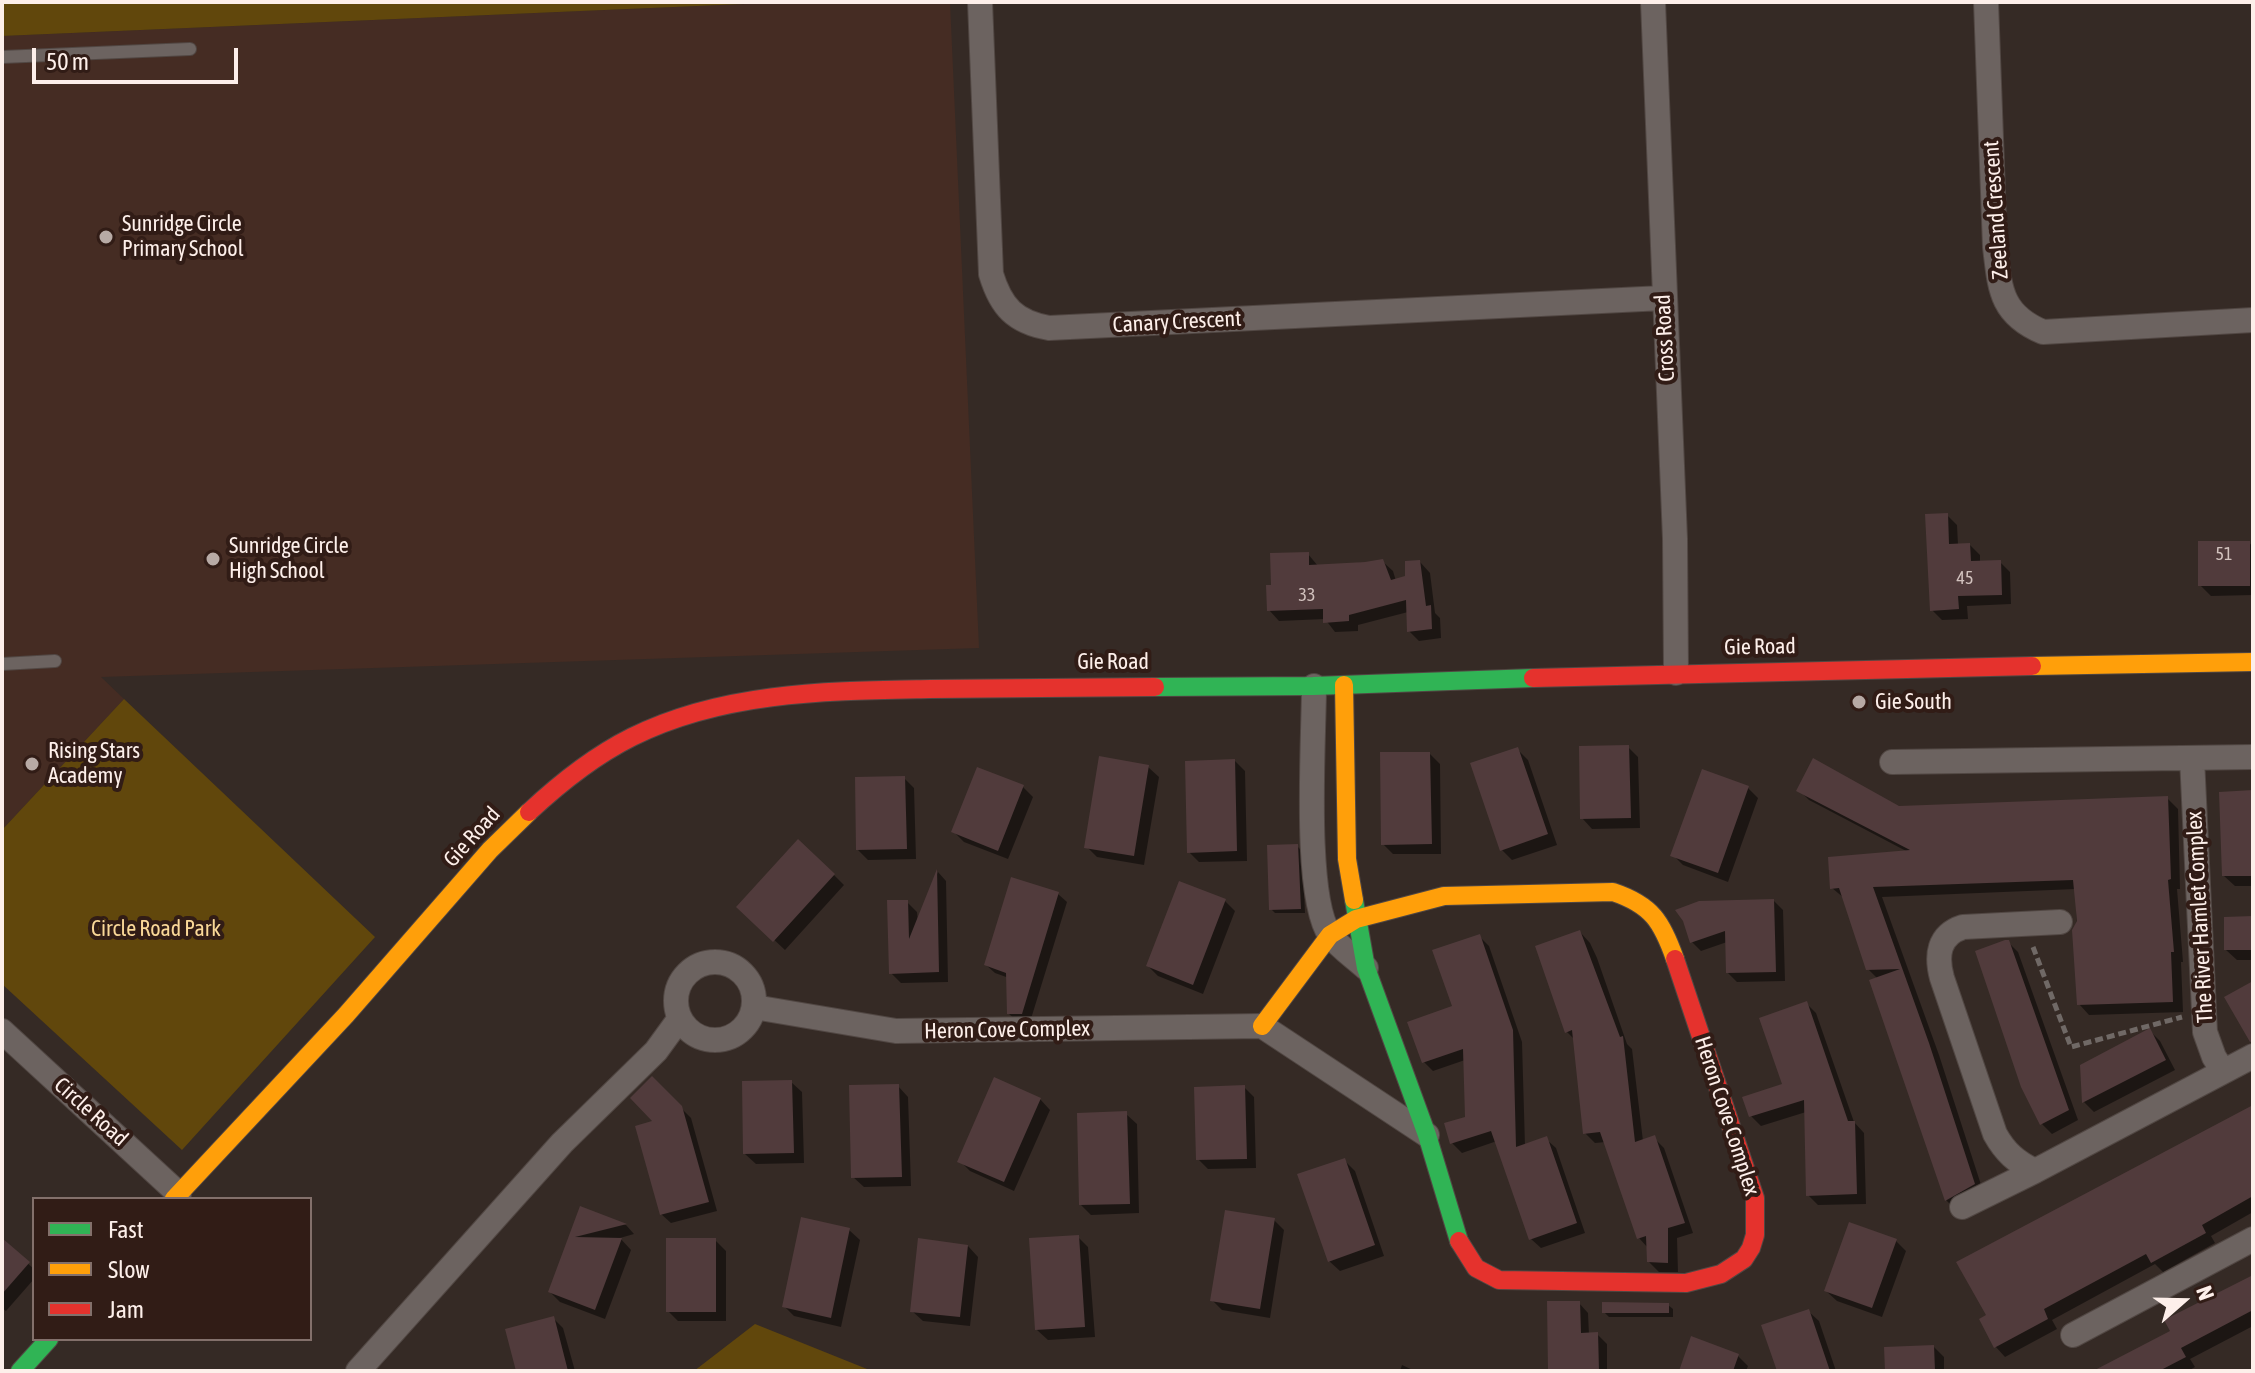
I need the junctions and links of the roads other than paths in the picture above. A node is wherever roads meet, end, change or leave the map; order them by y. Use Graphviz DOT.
graph roads {
  1 [pos="980,2"];
  2 [pos="1653,2"];
  3 [pos="1986,2"];
  4 [pos="190,49"];
  5 [pos="2,57"];
  6 [pos="1663,298"];
  7 [pos="2253,320"];
  8 [pos="55,661"];
  9 [pos="2253,662"];
  10 [pos="2,664"];
  11 [pos="1676,673"];
  12 [pos="1344,685"];
  13 [pos="1314,686"];
  14 [pos="2253,757"];
  15 [pos="2192,758"];
  16 [pos="1892,762"];
  17 [pos="1356,919"];
  18 [pos="2060,922"];
  19 [pos="1330,935"];
  20 [pos="1366,968"];
  21 [pos="754,1007"];
  22 [pos="680,1018"];
  23 [pos="1262,1026"];
  24 [pos="2,1031"];
  25 [pos="2253,1056"];
  26 [pos="2223,1071"];
  27 [pos="1427,1135"];
  28 [pos="2035,1171"];
  29 [pos="177,1196"];
  30 [pos="1962,1207"];
  31 [pos="2253,1239"];
  32 [pos="2073,1335"];
  33 [pos="47,1341"];
  34 [pos="20,1371"];
  35 [pos="358,1371"];
  1 -- 6 [label="street, Canary Crescent"];
  2 -- 6 [label="street, Cross Road"];
  3 -- 7 [label="street, Zeeland Crescent"];
  4 -- 5 [label="lane"];
  6 -- 11 [label="street, Cross Road"];
  8 -- 10 [label="lane"];
  9 -- 11 [label="street, Gie Road"];
  11 -- 12 [label="street, Gie Road"];
  12 -- 13 [label="street, Gie Road"];
  12 -- 17 [label="street, Heron Cove Complex"];
  13 -- 19 [label="street, Heron Cove Complex"];
  13 -- 29 [label="street, Gie Road"];
  14 -- 15 [label="street"];
  15 -- 16 [label="street"];
  15 -- 26 [label="street, The River Hamlet Complex"];
  17 -- 19 [label="street, Heron Cove Complex"];
  17 -- 20 [label="street, Heron Cove Complex"];
  17 -- 27 [label="street, Heron Cove Complex"];
  18 -- 28 [label="street"];
  19 -- 20 [label="street, Heron Cove Complex"];
  19 -- 23 [label="street, Heron Cove Complex"];
  20 -- 27 [label="street, Heron Cove Complex"];
  21 -- 22 [label="street"];
  21 -- 22 [label="street"];
  21 -- 23 [label="street, Heron Cove Complex"];
  22 -- 35 [label="street"];
  23 -- 27 [label="street"];
  24 -- 29 [label="street, Circle Road"];
  25 -- 26 [label="street"];
  26 -- 28 [label="street"];
  28 -- 30 [label="street"];
  31 -- 32 [label="street"];
  33 -- 34 [label="street"];
}
